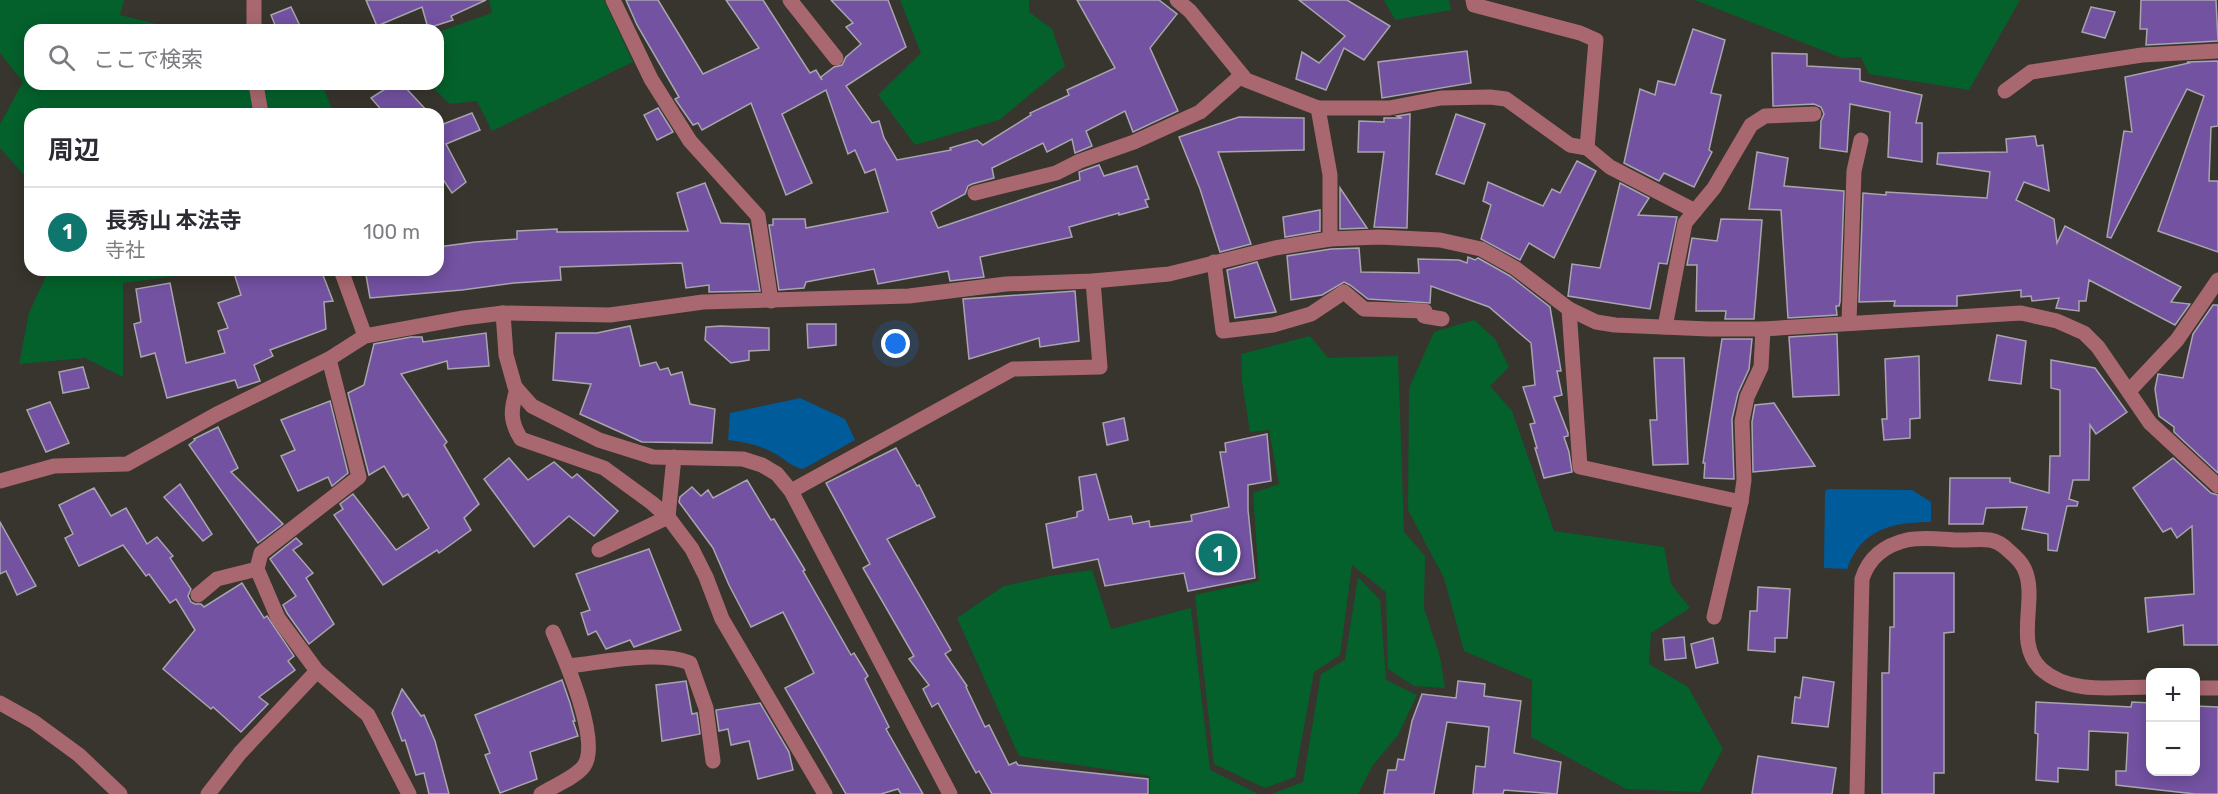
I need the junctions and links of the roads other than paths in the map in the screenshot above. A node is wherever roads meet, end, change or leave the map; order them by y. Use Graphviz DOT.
graph roads {
  1 [pos="254,0"];
  2 [pos="613,0"];
  3 [pos="790,0"];
  4 [pos="1177,0"];
  5 [pos="1473,0"];
  6 [pos="254,24"];
  7 [pos="2218,51"];
  8 [pos="836,58"];
  9 [pos="1242,75"];
  10 [pos="257,90"];
  11 [pos="2005,91"];
  12 [pos="260,108"];
  13 [pos="1318,108"];
  14 [pos="1814,114"];
  15 [pos="1861,140"];
  16 [pos="1587,148"];
  17 [pos="975,193"];
  18 [pos="1695,211"];
  19 [pos="1330,239"];
  20 [pos="1214,262"];
  21 [pos="343,276"];
  22 [pos="2218,280"];
  23 [pos="1093,281"];
  24 [pos="771,301"];
  25 [pos="1569,309"];
  26 [pos="503,313"];
  27 [pos="1442,319"];
  28 [pos="1849,322"];
  29 [pos="1665,327"];
  30 [pos="1763,329"];
  31 [pos="365,336"];
  32 [pos="329,359"];
  33 [pos="517,389"];
  34 [pos="2129,391"];
  35 [pos="674,457"];
  36 [pos="0,481"];
  37 [pos="2218,486"];
  38 [pos="791,491"];
  39 [pos="1741,502"];
  40 [pos="668,517"];
  41 [pos="600,550"];
  42 [pos="257,569"];
  43 [pos="198,595"];
  44 [pos="1714,617"];
  45 [pos="553,632"];
  46 [pos="568,666"];
  47 [pos="317,671"];
  48 [pos="2146,687"];
  49 [pos="2200,688"];
  50 [pos="2218,688"];
  51 [pos="0,703"];
  52 [pos="713,760"];
  53 [pos="120,794"];
  54 [pos="208,794"];
  55 [pos="409,794"];
  56 [pos="541,794"];
  57 [pos="825,794"];
  58 [pos="950,794"];
  59 [pos="1857,794"];
  1 -- 6 [label="street"];
  2 -- 24 [label="street"];
  3 -- 8 [label="street"];
  4 -- 9 [label="street"];
  5 -- 16 [label="street"];
  7 -- 11 [label="street"];
  9 -- 13 [label="street"];
  9 -- 17 [label="street"];
  10 -- 12 [label="street"];
  13 -- 16 [label="street"];
  13 -- 19 [label="street"];
  14 -- 18 [label="street"];
  15 -- 28 [label="street"];
  16 -- 18 [label="street"];
  18 -- 29 [label="street"];
  19 -- 20 [label="street"];
  19 -- 25 [label="street"];
  20 -- 23 [label="street"];
  20 -- 27 [label="street"];
  21 -- 31 [label="street"];
  22 -- 34 [label="street"];
  23 -- 24 [label="street"];
  23 -- 38 [label="street"];
  24 -- 26 [label="street"];
  25 -- 29 [label="street"];
  25 -- 39 [label="street"];
  26 -- 31 [label="street"];
  26 -- 33 [label="street"];
  28 -- 30 [label="street"];
  28 -- 34 [label="street"];
  29 -- 30 [label="street"];
  30 -- 39 [label="street"];
  31 -- 32 [label="street"];
  32 -- 36 [label="street"];
  32 -- 42 [label="street"];
  33 -- 35 [label="street"];
  33 -- 40 [label="street"];
  34 -- 37 [label="street"];
  35 -- 38 [label="street"];
  35 -- 40 [label="street"];
  38 -- 58 [label="street"];
  39 -- 44 [label="street"];
  40 -- 41 [label="street"];
  40 -- 57 [label="street"];
  42 -- 43 [label="street"];
  42 -- 47 [label="street"];
  45 -- 46 [label="street"];
  46 -- 52 [label="street"];
  46 -- 56 [label="street"];
  47 -- 54 [label="street"];
  47 -- 55 [label="street"];
  48 -- 59 [label="street"];
  49 -- 50 [label="street"];
  51 -- 53 [label="street"];
}
